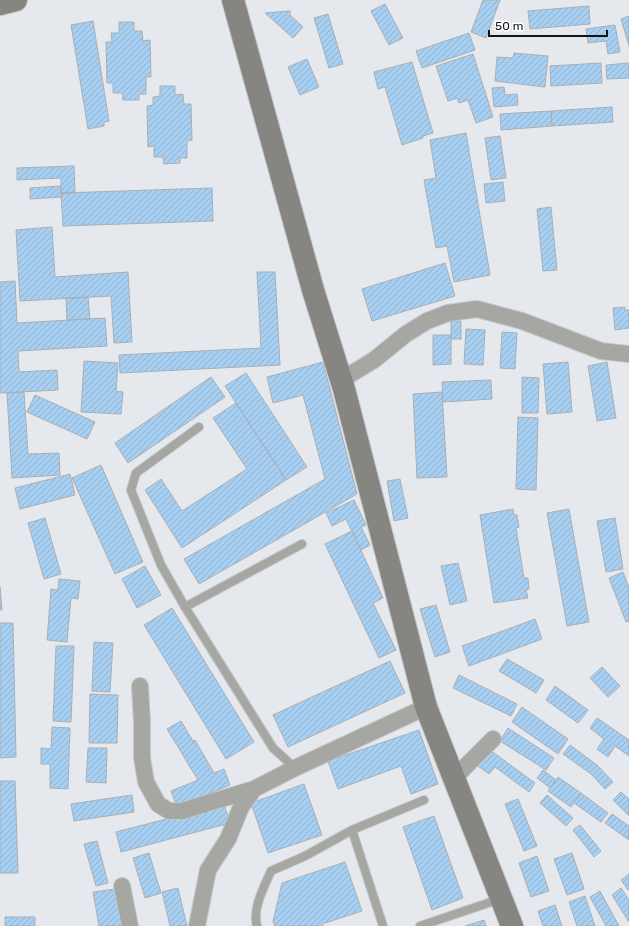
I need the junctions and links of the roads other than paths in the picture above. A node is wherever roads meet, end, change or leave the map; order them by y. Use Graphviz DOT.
graph roads {
  1 [pos="16,0"];
  2 [pos="233,0"];
  3 [pos="0,4"];
  4 [pos="629,354"];
  5 [pos="341,380"];
  6 [pos="199,427"];
  7 [pos="302,544"];
  8 [pos="185,607"];
  9 [pos="140,686"];
  10 [pos="426,707"];
  11 [pos="493,739"];
  12 [pos="295,768"];
  13 [pos="454,778"];
  14 [pos="254,789"];
  15 [pos="424,800"];
  16 [pos="352,830"];
  17 [pos="122,886"];
  18 [pos="501,899"];
  19 [pos="130,926"];
  20 [pos="197,926"];
  21 [pos="257,926"];
  22 [pos="383,926"];
  23 [pos="420,926"];
  24 [pos="512,926"];
  1 -- 3 [label="street"];
  2 -- 5 [label="street"];
  4 -- 5 [label="street"];
  5 -- 10 [label="street"];
  6 -- 8 [label="lane"];
  7 -- 8 [label="lane"];
  8 -- 12 [label="lane"];
  9 -- 14 [label="street"];
  10 -- 12 [label="street"];
  10 -- 13 [label="street"];
  11 -- 13 [label="street"];
  12 -- 14 [label="street"];
  13 -- 18 [label="street"];
  14 -- 20 [label="street"];
  15 -- 16 [label="lane"];
  16 -- 21 [label="lane"];
  16 -- 22 [label="lane"];
  17 -- 19 [label="street"];
  18 -- 23 [label="lane"];
  18 -- 24 [label="street"];
}
